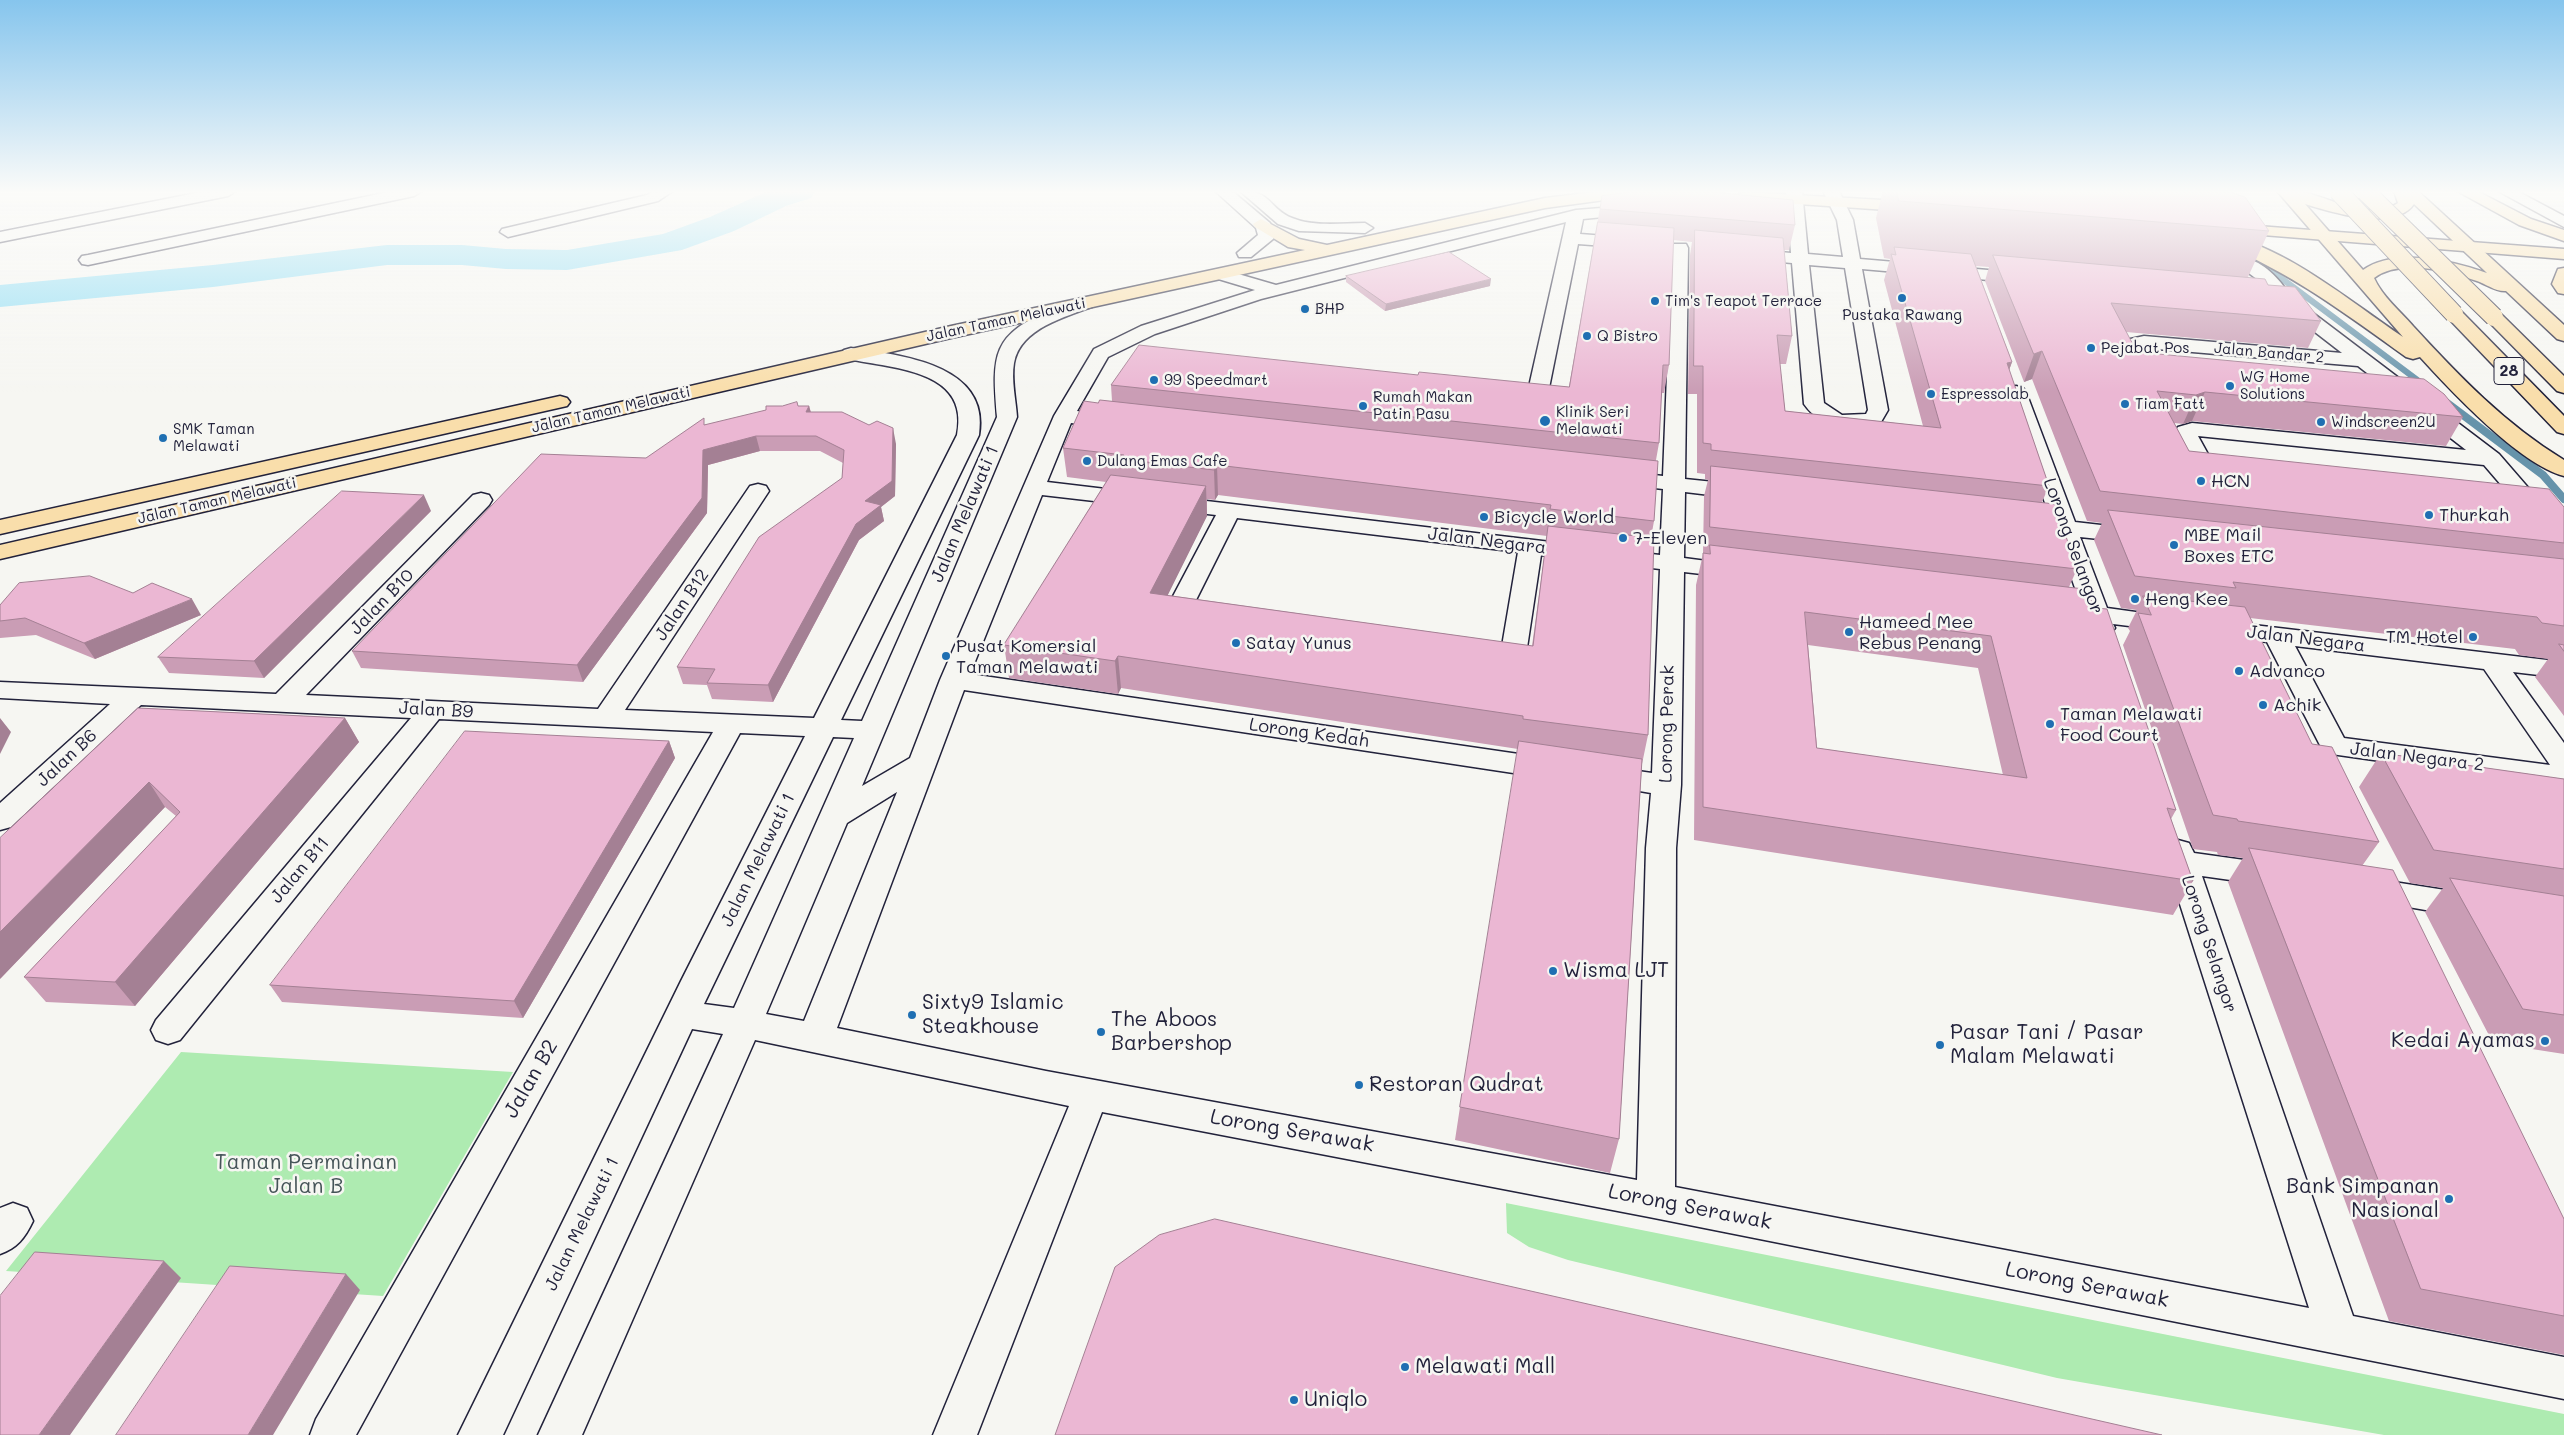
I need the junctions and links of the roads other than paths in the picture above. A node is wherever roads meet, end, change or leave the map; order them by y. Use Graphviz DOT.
graph roads {
  1 [pos="98,258"];
  2 [pos="1221,258"];
  3 [pos="1292,258"];
  4 [pos="1310,258"];
  5 [pos="1406,258"];
  6 [pos="1567,258"];
  7 [pos="1672,258"];
  8 [pos="1799,258"];
  9 [pos="1852,258"];
  10 [pos="2271,258"];
  11 [pos="2344,258"];
  12 [pos="2401,258"];
  13 [pos="2434,258"];
  14 [pos="2481,258"];
  15 [pos="88,260"];
  16 [pos="1853,263"];
  17 [pos="2248,264"];
  18 [pos="2564,273"];
  19 [pos="1221,274"];
  20 [pos="1971,274"];
  21 [pos="2039,280"];
  22 [pos="1313,281"];
  23 [pos="2369,287"];
  24 [pos="2564,289"];
  25 [pos="1275,290"];
  26 [pos="2524,298"];
  27 [pos="2261,299"];
  28 [pos="1981,300"];
  29 [pos="1088,302"];
  30 [pos="2286,302"];
  31 [pos="2564,335"];
  32 [pos="1101,353"];
  33 [pos="851,354"];
  34 [pos="1137,357"];
  35 [pos="2366,361"];
  36 [pos="2008,371"];
  37 [pos="2186,375"];
  38 [pos="2448,376"];
  39 [pos="2564,387"];
  40 [pos="2370,391"];
  41 [pos="1489,393"];
  42 [pos="2408,395"];
  43 [pos="1064,416"];
  44 [pos="1133,424"];
  45 [pos="2564,428"];
  46 [pos="2491,459"];
  47 [pos="2250,469"];
  48 [pos="2564,469"];
  49 [pos="1604,477"];
  50 [pos="1672,484"];
  51 [pos="1035,487"];
  52 [pos="758,492"];
  53 [pos="1765,495"];
  54 [pos="2494,495"];
  55 [pos="2524,498"];
  56 [pos="480,500"];
  57 [pos="1230,510"];
  58 [pos="2009,522"];
  59 [pos="0,527"];
  60 [pos="2067,528"];
  61 [pos="2154,538"];
  62 [pos="2564,544"];
  63 [pos="1531,546"];
  64 [pos="0,552"];
  65 [pos="1670,563"];
  66 [pos="1758,574"];
  67 [pos="2049,609"];
  68 [pos="2098,614"];
  69 [pos="1215,622"];
  70 [pos="2277,636"];
  71 [pos="2110,651"];
  72 [pos="1473,656"];
  73 [pos="2493,662"];
  74 [pos="2564,670"];
  75 [pos="953,680"];
  76 [pos="0,690"];
  77 [pos="135,696"];
  78 [pos="283,703"];
  79 [pos="432,710"];
  80 [pos="606,718"];
  81 [pos="731,724"];
  82 [pos="822,728"];
  83 [pos="872,730"];
  84 [pos="921,764"];
  85 [pos="2564,764"];
  86 [pos="2564,776"];
  87 [pos="1666,785"];
  88 [pos="835,816"];
  89 [pos="0,820"];
  90 [pos="2170,825"];
  91 [pos="2182,862"];
  92 [pos="2300,880"];
  93 [pos="2340,885"];
  94 [pos="2386,892"];
  95 [pos="2495,909"];
  96 [pos="2404,928"];
  97 [pos="683,1014"];
  98 [pos="744,1023"];
  99 [pos="168,1030"];
  100 [pos="816,1036"];
  101 [pos="1091,1095"];
  102 [pos="1656,1201"];
  103 [pos="2338,1334"];
  104 [pos="2564,1378"];
  105 [pos="332,1435"];
  106 [pos="480,1435"];
  107 [pos="560,1435"];
  108 [pos="955,1435"];
  1 -- 15 [label="street"];
  2 -- 59 [label="main road, Jalan Taman Melawati"];
  3 -- 19 [label="main road, Jalan Taman Melawati"];
  4 -- 22 [label="street"];
  5 -- 22 [label="street"];
  6 -- 41 [label="street"];
  7 -- 50 [label="street, Lorong Perak"];
  8 -- 16 [label="street"];
  8 -- 16 [label="street"];
  9 -- 16 [label="street"];
  10 -- 38 [label="main road"];
  11 -- 23 [label="main road"];
  12 -- 45 [label="main road, 28, bridge"];
  13 -- 39 [label="main road, 28, bridge"];
  14 -- 26 [label="main road"];
  16 -- 20 [label="street"];
  17 -- 30 [label="street"];
  18 -- 24 [label="main road"];
  19 -- 25 [label="street"];
  19 -- 29 [label="main road, Jalan Taman Melawati"];
  20 -- 21 [label="street"];
  20 -- 28 [label="street"];
  22 -- 25 [label="street"];
  23 -- 26 [label="main road"];
  23 -- 38 [label="main road"];
  25 -- 32 [label="street"];
  26 -- 31 [label="main road"];
  27 -- 30 [label="street"];
  29 -- 33 [label="main road, Jalan Taman Melawati"];
  29 -- 83 [label="street, Jalan Melawati 1"];
  30 -- 35 [label="street"];
  32 -- 34 [label="street"];
  32 -- 43 [label="street"];
  33 -- 64 [label="main road, Jalan Taman Melawati"];
  33 -- 82 [label="street, Jalan Melawati 1"];
  35 -- 37 [label="street, Jalan Bandar 2"];
  35 -- 42 [label="street"];
  36 -- 60 [label="street, Lorong Selangor"];
  38 -- 48 [label="main road"];
  40 -- 42 [label="street"];
  42 -- 46 [label="street"];
  43 -- 44 [label="street"];
  43 -- 51 [label="street"];
  46 -- 47 [label="street"];
  46 -- 55 [label="street"];
  49 -- 50 [label="street"];
  50 -- 53 [label="street"];
  50 -- 65 [label="street, Lorong Perak"];
  51 -- 57 [label="street, Jalan Negara"];
  51 -- 75 [label="street"];
  52 -- 80 [label="street, Jalan B12"];
  54 -- 55 [label="street"];
  55 -- 62 [label="street"];
  56 -- 78 [label="street, Jalan B10"];
  57 -- 63 [label="street, Jalan Negara"];
  57 -- 69 [label="street"];
  58 -- 60 [label="street"];
  60 -- 61 [label="street"];
  60 -- 68 [label="street, Lorong Selangor"];
  63 -- 65 [label="street, Jalan Negara"];
  63 -- 72 [label="street"];
  65 -- 66 [label="street, Jalan Negara"];
  65 -- 87 [label="street, Lorong Perak"];
  67 -- 68 [label="street, Jalan Negara"];
  68 -- 70 [label="street, Jalan Negara"];
  68 -- 71 [label="street, Lorong Selangor"];
  70 -- 73 [label="street, Jalan Negara"];
  70 -- 86 [label="street, Jalan Negara 2"];
  73 -- 74 [label="street, Jalan Negara"];
  73 -- 85 [label="street"];
  75 -- 84 [label="street"];
  75 -- 87 [label="street, Lorong Kedah"];
  76 -- 77 [label="street, Jalan B9"];
  77 -- 78 [label="street, Jalan B9"];
  77 -- 89 [label="street, Jalan B6"];
  78 -- 79 [label="street, Jalan B9"];
  79 -- 80 [label="street, Jalan B9"];
  79 -- 99 [label="street, Jalan B11"];
  80 -- 81 [label="street, Jalan B9"];
  81 -- 82 [label="street, Jalan B9"];
  81 -- 105 [label="street, Jalan B2"];
  82 -- 83 [label="street, Jalan B9"];
  82 -- 97 [label="street, Jalan Melawati 1"];
  83 -- 88 [label="street, Jalan Melawati 1"];
  84 -- 88 [label="street"];
  84 -- 100 [label="street"];
  87 -- 102 [label="street, Lorong Perak"];
  88 -- 98 [label="street, Jalan Melawati 1"];
  90 -- 91 [label="street, Lorong Selangor"];
  91 -- 92 [label="street"];
  91 -- 103 [label="street, Lorong Selangor"];
  93 -- 94 [label="street"];
  94 -- 95 [label="street"];
  94 -- 96 [label="street"];
  97 -- 98 [label="street, Lorong Serawak"];
  97 -- 106 [label="street, Jalan Melawati 1"];
  98 -- 100 [label="street, Lorong Serawak"];
  98 -- 107 [label="street, Jalan Melawati 1"];
  100 -- 101 [label="street, Lorong Serawak"];
  101 -- 102 [label="street, Lorong Serawak"];
  101 -- 108 [label="street"];
  102 -- 103 [label="street, Lorong Serawak"];
  103 -- 104 [label="street, Lorong Serawak"];
}
